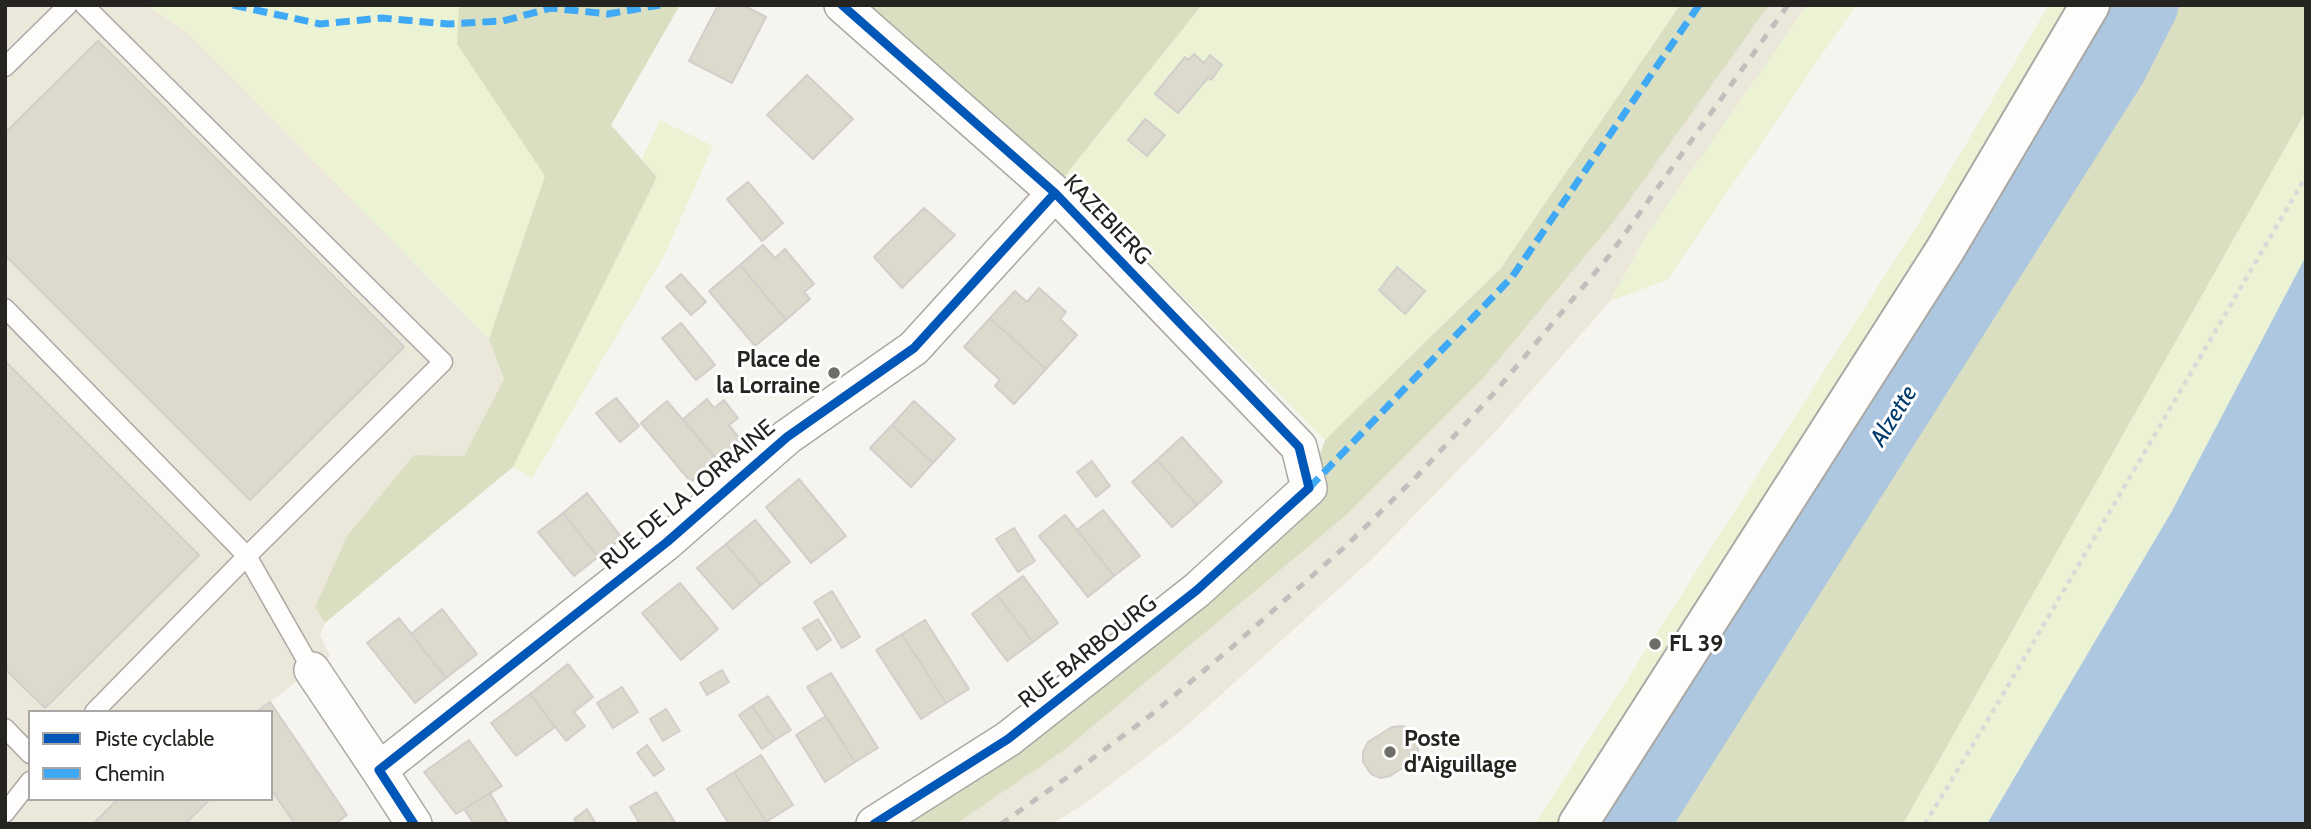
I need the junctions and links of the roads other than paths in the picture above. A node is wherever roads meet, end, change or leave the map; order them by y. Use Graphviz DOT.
graph roads {
  1 [pos="68,5"];
  2 [pos="84,5"];
  3 [pos="842,5"];
  4 [pos="2090,5"];
  5 [pos="5,68"];
  6 [pos="1055,193"];
  7 [pos="5,308"];
  8 [pos="1308,488"];
  9 [pos="247,556"];
  10 [pos="312,670"];
  11 [pos="96,710"];
  12 [pos="5,728"];
  13 [pos="28,752"];
  14 [pos="379,770"];
  15 [pos="28,784"];
  16 [pos="5,813"];
  17 [pos="414,824"];
  18 [pos="874,824"];
  19 [pos="1578,824"];
  1 -- 5 [label="lane"];
  2 -- 9 [label="lane"];
  3 -- 6 [label="street, KAZEBIERG"];
  4 -- 19 [label="main road"];
  6 -- 8 [label="street, KAZEBIERG"];
  6 -- 14 [label="street, RUE DE LA LORRAINE"];
  7 -- 9 [label="lane"];
  8 -- 18 [label="street, RUE BARBOURG"];
  9 -- 10 [label="lane"];
  9 -- 11 [label="lane"];
  10 -- 14 [label="street"];
  12 -- 13 [label="lane"];
  14 -- 17 [label="street"];
  15 -- 16 [label="lane"];
}
